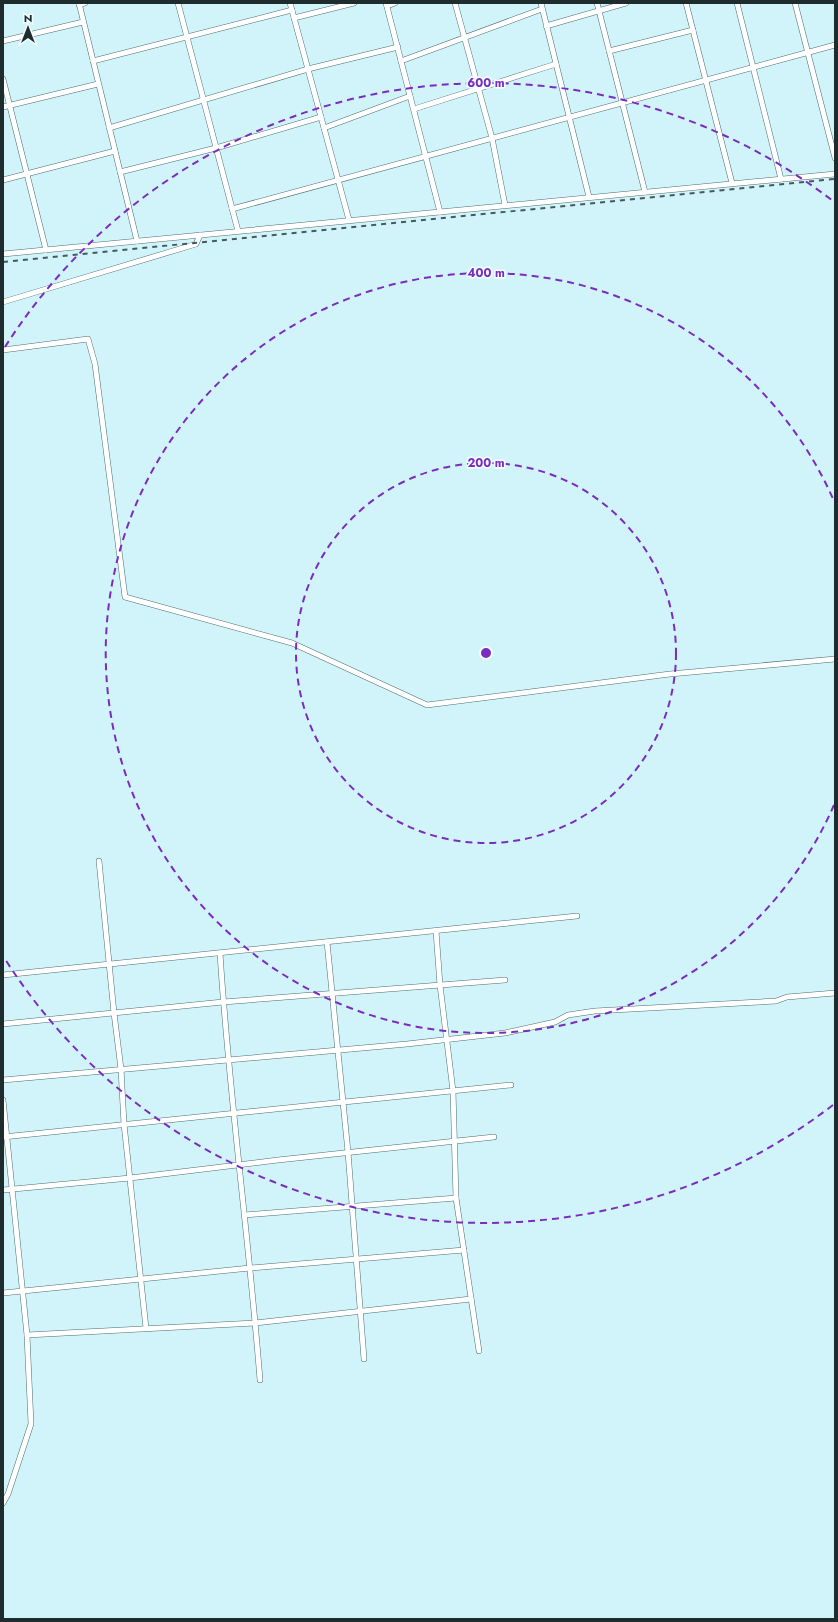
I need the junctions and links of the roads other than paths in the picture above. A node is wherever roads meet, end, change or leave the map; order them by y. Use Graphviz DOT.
graph roads {
  1 [pos="85,3"];
  2 [pos="178,3"];
  3 [pos="290,3"];
  4 [pos="354,3"];
  5 [pos="395,3"];
  6 [pos="455,3"];
  7 [pos="541,3"];
  8 [pos="597,3"];
  9 [pos="626,3"];
  10 [pos="686,3"];
  11 [pos="738,3"];
  12 [pos="795,3"];
  13 [pos="79,4"];
  14 [pos="386,4"];
  15 [pos="542,9"];
  16 [pos="292,10"];
  17 [pos="599,10"];
  18 [pos="294,18"];
  19 [pos="83,22"];
  20 [pos="546,26"];
  21 [pos="693,30"];
  22 [pos="464,37"];
  23 [pos="187,38"];
  24 [pos="3,41"];
  25 [pos="835,45"];
  26 [pos="398,47"];
  27 [pos="609,51"];
  28 [pos="807,52"];
  29 [pos="93,61"];
  30 [pos="401,61"];
  31 [pos="556,64"];
  32 [pos="753,66"];
  33 [pos="308,69"];
  34 [pos="3,79"];
  35 [pos="706,79"];
  36 [pos="98,84"];
  37 [pos="478,89"];
  38 [pos="410,96"];
  39 [pos="203,100"];
  40 [pos="622,102"];
  41 [pos="10,105"];
  42 [pos="3,107"];
  43 [pos="414,109"];
  44 [pos="321,117"];
  45 [pos="569,117"];
  46 [pos="109,128"];
  47 [pos="324,128"];
  48 [pos="492,138"];
  49 [pos="216,148"];
  50 [pos="115,150"];
  51 [pos="426,156"];
  52 [pos="835,158"];
  53 [pos="120,172"];
  54 [pos="27,173"];
  55 [pos="835,174"];
  56 [pos="781,179"];
  57 [pos="3,180"];
  58 [pos="339,181"];
  59 [pos="732,183"];
  60 [pos="645,192"];
  61 [pos="589,197"];
  62 [pos="505,205"];
  63 [pos="232,209"];
  64 [pos="440,212"];
  65 [pos="349,220"];
  66 [pos="238,231"];
  67 [pos="200,235"];
  68 [pos="137,241"];
  69 [pos="46,250"];
  70 [pos="3,254"];
  71 [pos="3,302"];
  72 [pos="3,350"];
  73 [pos="835,659"];
  74 [pos="99,861"];
  75 [pos="577,916"];
  76 [pos="436,931"];
  77 [pos="327,942"];
  78 [pos="220,954"];
  79 [pos="109,965"];
  80 [pos="3,975"];
  81 [pos="505,980"];
  82 [pos="440,985"];
  83 [pos="330,993"];
  84 [pos="835,993"];
  85 [pos="223,1002"];
  86 [pos="114,1013"];
  87 [pos="3,1024"];
  88 [pos="446,1040"];
  89 [pos="337,1050"];
  90 [pos="229,1060"];
  91 [pos="121,1069"];
  92 [pos="3,1080"];
  93 [pos="511,1085"];
  94 [pos="454,1091"];
  95 [pos="3,1100"];
  96 [pos="342,1102"];
  97 [pos="233,1113"];
  98 [pos="124,1124"];
  99 [pos="5,1137"];
  100 [pos="494,1137"];
  101 [pos="454,1141"];
  102 [pos="348,1152"];
  103 [pos="240,1164"];
  104 [pos="130,1178"];
  105 [pos="12,1189"];
  106 [pos="3,1190"];
  107 [pos="456,1198"];
  108 [pos="352,1206"];
  109 [pos="245,1215"];
  110 [pos="464,1250"];
  111 [pos="356,1259"];
  112 [pos="250,1268"];
  113 [pos="140,1279"];
  114 [pos="22,1291"];
  115 [pos="3,1293"];
  116 [pos="471,1299"];
  117 [pos="360,1311"];
  118 [pos="255,1323"];
  119 [pos="146,1328"];
  120 [pos="27,1335"];
  121 [pos="479,1351"];
  122 [pos="364,1359"];
  123 [pos="260,1380"];
  124 [pos="3,1503"];
  1 -- 13 [label="street"];
  2 -- 23 [label="street"];
  3 -- 16 [label="street"];
  4 -- 18 [label="street"];
  5 -- 14 [label="street"];
  6 -- 22 [label="street"];
  7 -- 15 [label="street"];
  8 -- 17 [label="street"];
  9 -- 17 [label="street"];
  10 -- 21 [label="street"];
  11 -- 32 [label="street"];
  12 -- 28 [label="street"];
  13 -- 19 [label="street"];
  14 -- 26 [label="street"];
  15 -- 20 [label="street"];
  15 -- 22 [label="street"];
  16 -- 18 [label="street"];
  16 -- 23 [label="street"];
  17 -- 20 [label="street"];
  17 -- 27 [label="street"];
  18 -- 33 [label="street"];
  19 -- 24 [label="street"];
  19 -- 29 [label="street"];
  20 -- 31 [label="street"];
  21 -- 27 [label="street"];
  21 -- 35 [label="street"];
  22 -- 30 [label="street"];
  22 -- 37 [label="street"];
  23 -- 29 [label="street"];
  23 -- 39 [label="street"];
  25 -- 28 [label="street"];
  26 -- 30 [label="street"];
  26 -- 33 [label="street"];
  27 -- 40 [label="street"];
  28 -- 32 [label="street"];
  28 -- 52 [label="street"];
  29 -- 36 [label="street"];
  30 -- 38 [label="street"];
  31 -- 37 [label="street"];
  31 -- 45 [label="street"];
  32 -- 35 [label="street"];
  32 -- 56 [label="street"];
  33 -- 39 [label="street"];
  33 -- 44 [label="street"];
  34 -- 41 [label="street"];
  35 -- 40 [label="street"];
  35 -- 59 [label="street"];
  36 -- 41 [label="street"];
  36 -- 46 [label="street"];
  37 -- 43 [label="street"];
  37 -- 48 [label="street"];
  38 -- 43 [label="street"];
  38 -- 47 [label="street"];
  39 -- 46 [label="street"];
  39 -- 49 [label="street"];
  40 -- 45 [label="street"];
  40 -- 60 [label="street"];
  41 -- 42 [label="street"];
  41 -- 54 [label="street"];
  43 -- 51 [label="street"];
  44 -- 47 [label="street"];
  44 -- 49 [label="street"];
  45 -- 48 [label="street"];
  45 -- 61 [label="street"];
  46 -- 50 [label="street"];
  47 -- 58 [label="street"];
  48 -- 51 [label="street"];
  48 -- 62 [label="street"];
  49 -- 53 [label="street"];
  49 -- 63 [label="street"];
  50 -- 53 [label="street"];
  50 -- 54 [label="street"];
  51 -- 58 [label="street"];
  51 -- 64 [label="street"];
  53 -- 68 [label="street"];
  54 -- 57 [label="street"];
  54 -- 69 [label="street"];
  55 -- 56 [label="street"];
  56 -- 59 [label="street"];
  58 -- 63 [label="street"];
  58 -- 65 [label="street"];
  59 -- 60 [label="street"];
  60 -- 61 [label="street"];
  61 -- 62 [label="street"];
  62 -- 64 [label="street"];
  63 -- 66 [label="street"];
  64 -- 65 [label="street"];
  65 -- 66 [label="street"];
  66 -- 67 [label="street"];
  67 -- 68 [label="street"];
  67 -- 71 [label="street"];
  68 -- 69 [label="street"];
  69 -- 70 [label="street"];
  72 -- 73 [label="street"];
  74 -- 79 [label="street"];
  75 -- 76 [label="street"];
  76 -- 77 [label="street"];
  76 -- 82 [label="street"];
  77 -- 78 [label="street"];
  77 -- 83 [label="street"];
  78 -- 79 [label="street"];
  78 -- 85 [label="street"];
  79 -- 80 [label="street"];
  79 -- 86 [label="street"];
  81 -- 82 [label="street"];
  82 -- 83 [label="street"];
  82 -- 88 [label="street"];
  83 -- 85 [label="street"];
  83 -- 89 [label="street"];
  84 -- 88 [label="street"];
  85 -- 86 [label="street"];
  85 -- 90 [label="street"];
  86 -- 87 [label="street"];
  86 -- 91 [label="street"];
  88 -- 89 [label="street"];
  88 -- 94 [label="street"];
  89 -- 90 [label="street"];
  89 -- 96 [label="street"];
  90 -- 91 [label="street"];
  90 -- 97 [label="street"];
  91 -- 92 [label="street"];
  91 -- 98 [label="street"];
  93 -- 94 [label="street"];
  94 -- 96 [label="street"];
  94 -- 101 [label="street"];
  95 -- 99 [label="street"];
  96 -- 97 [label="street"];
  96 -- 102 [label="street"];
  97 -- 98 [label="street"];
  97 -- 103 [label="street"];
  98 -- 99 [label="street"];
  98 -- 104 [label="street"];
  99 -- 105 [label="street"];
  100 -- 101 [label="street"];
  101 -- 102 [label="street"];
  101 -- 107 [label="street"];
  102 -- 103 [label="street"];
  102 -- 108 [label="street"];
  103 -- 104 [label="street"];
  103 -- 109 [label="street"];
  104 -- 105 [label="street"];
  104 -- 113 [label="street"];
  105 -- 106 [label="street"];
  105 -- 114 [label="street"];
  107 -- 108 [label="street"];
  107 -- 110 [label="street"];
  108 -- 109 [label="street"];
  108 -- 111 [label="street"];
  109 -- 112 [label="street"];
  110 -- 111 [label="street"];
  110 -- 116 [label="street"];
  111 -- 112 [label="street"];
  111 -- 117 [label="street"];
  112 -- 113 [label="street"];
  112 -- 118 [label="street"];
  113 -- 114 [label="street"];
  113 -- 119 [label="street"];
  114 -- 115 [label="street"];
  114 -- 120 [label="street"];
  116 -- 117 [label="street"];
  116 -- 121 [label="street"];
  117 -- 118 [label="street"];
  117 -- 122 [label="street"];
  118 -- 119 [label="street"];
  118 -- 123 [label="street"];
  119 -- 120 [label="street"];
  120 -- 124 [label="street"];
}
